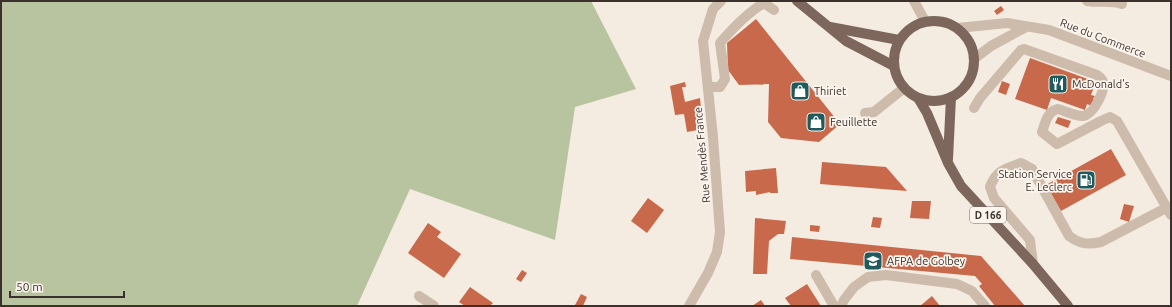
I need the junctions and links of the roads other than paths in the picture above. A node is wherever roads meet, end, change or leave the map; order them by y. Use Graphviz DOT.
graph roads {
  1 [pos="721,1"];
  2 [pos="797,1"];
  3 [pos="914,1"];
  4 [pos="1087,1"];
  5 [pos="1122,4"];
  6 [pos="774,10"];
  7 [pos="925,21"];
  8 [pos="826,26"];
  9 [pos="1026,27"];
  10 [pos="958,28"];
  11 [pos="899,40"];
  12 [pos="974,59"];
  13 [pos="894,66"];
  14 [pos="1171,76"];
  15 [pos="708,87"];
  16 [pos="904,88"];
  17 [pos="951,97"];
  18 [pos="918,98"];
  19 [pos="974,108"];
  20 [pos="865,113"];
  21 [pos="948,163"];
  22 [pos="1169,211"];
  23 [pos="1033,264"];
  24 [pos="816,275"];
  25 [pos="420,296"];
  26 [pos="1067,304"];
  27 [pos="434,306"];
  28 [pos="689,306"];
  29 [pos="834,306"];
  30 [pos="842,306"];
  31 [pos="985,306"];
  1 -- 15 [label="street, Rue Mendès France"];
  2 -- 8 [label="main road"];
  3 -- 7 [label="street"];
  4 -- 5 [label="street"];
  6 -- 15 [label="street"];
  7 -- 10 [label="main road"];
  7 -- 11 [label="main road"];
  8 -- 11 [label="main road"];
  8 -- 13 [label="main road"];
  9 -- 10 [label="street, Rue du Commerce"];
  9 -- 12 [label="street"];
  9 -- 14 [label="street, Rue du Commerce"];
  10 -- 12 [label="main road"];
  11 -- 13 [label="main road"];
  12 -- 17 [label="main road"];
  13 -- 16 [label="main road"];
  15 -- 28 [label="street, Rue Mendès France"];
  16 -- 18 [label="main road"];
  16 -- 20 [label="street"];
  17 -- 18 [label="main road"];
  17 -- 21 [label="main road"];
  18 -- 21 [label="main road, D 166"];
  19 -- 22 [label="street"];
  21 -- 23 [label="main road, D 166"];
  22 -- 23 [label="street"];
  23 -- 26 [label="main road, D 166"];
  24 -- 29 [label="street"];
  25 -- 27 [label="street"];
  30 -- 31 [label="street"];
}
